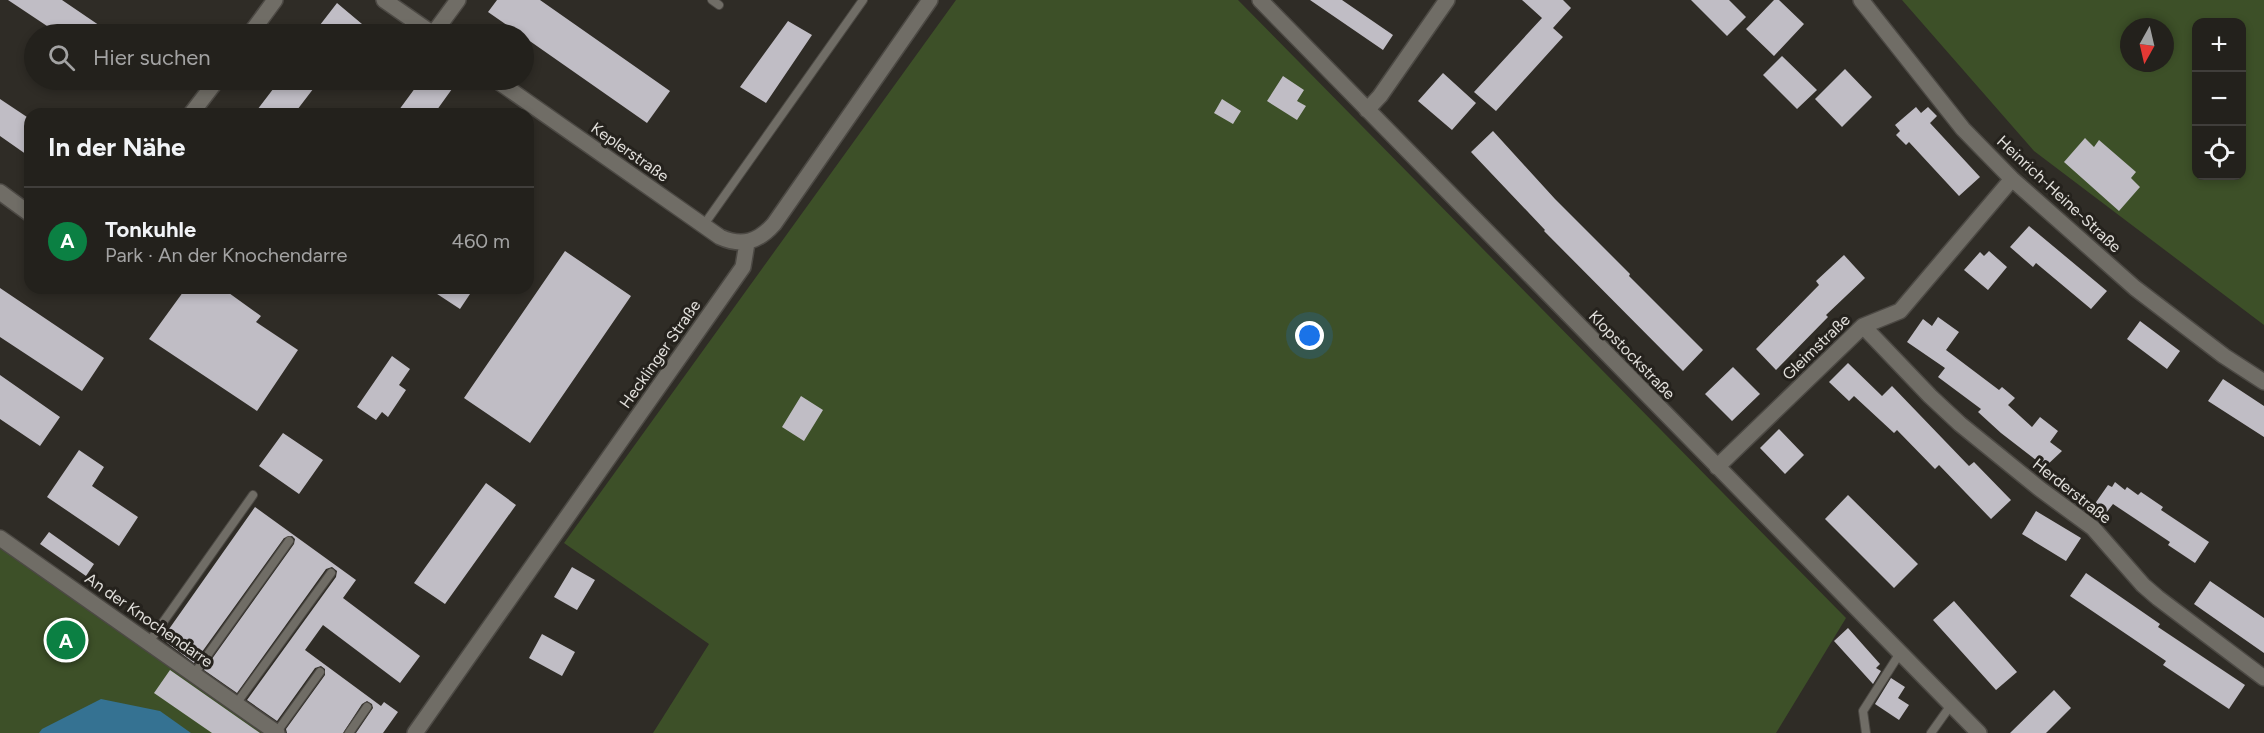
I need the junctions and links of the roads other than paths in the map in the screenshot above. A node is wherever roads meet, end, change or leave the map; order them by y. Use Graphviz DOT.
graph roads {
  1 [pos="275,0"];
  2 [pos="384,0"];
  3 [pos="458,0"];
  4 [pos="863,0"];
  5 [pos="930,0"];
  6 [pos="1260,0"];
  7 [pos="1447,0"];
  8 [pos="1861,0"];
  9 [pos="257,24"];
  10 [pos="419,24"];
  11 [pos="440,24"];
  12 [pos="209,90"];
  13 [pos="510,90"];
  14 [pos="196,108"];
  15 [pos="1367,110"];
  16 [pos="2012,179"];
  17 [pos="0,192"];
  18 [pos="24,210"];
  19 [pos="703,226"];
  20 [pos="747,243"];
  21 [pos="1863,326"];
  22 [pos="2264,382"];
  23 [pos="1717,467"];
  24 [pos="253,495"];
  25 [pos="0,538"];
  26 [pos="289,541"];
  27 [pos="331,573"];
  28 [pos="149,642"];
  29 [pos="1900,653"];
  30 [pos="320,672"];
  31 [pos="194,674"];
  32 [pos="2264,678"];
  33 [pos="236,704"];
  34 [pos="1951,705"];
  35 [pos="367,707"];
  36 [pos="277,733"];
  37 [pos="349,733"];
  38 [pos="415,733"];
  39 [pos="1866,733"];
  40 [pos="1931,733"];
  41 [pos="1979,733"];
  1 -- 9 [label="street"];
  2 -- 10 [label="street"];
  3 -- 11 [label="street"];
  4 -- 19 [label="lane"];
  5 -- 20 [label="street"];
  6 -- 15 [label="street, Klopstockstraße"];
  7 -- 15 [label="street"];
  8 -- 16 [label="street, Heinrich-Heine-Straße"];
  12 -- 14 [label="street"];
  13 -- 19 [label="street, Keplerstraße"];
  15 -- 23 [label="street, Klopstockstraße"];
  16 -- 21 [label="street, Gleimstraße"];
  16 -- 22 [label="street, Heinrich-Heine-Straße"];
  17 -- 18 [label="street"];
  19 -- 20 [label="street, Keplerstraße"];
  20 -- 38 [label="street, Hecklinger Straße"];
  21 -- 23 [label="street, Gleimstraße"];
  21 -- 32 [label="street, Herderstraße"];
  23 -- 29 [label="street, Klopstockstraße"];
  24 -- 28 [label="lane"];
  25 -- 28 [label="street, An der Knochendarre"];
  26 -- 31 [label="lane"];
  27 -- 33 [label="lane"];
  28 -- 31 [label="street, An der Knochendarre"];
  29 -- 34 [label="street, Klopstockstraße"];
  29 -- 39 [label="lane"];
  30 -- 36 [label="lane"];
  31 -- 33 [label="street, An der Knochendarre"];
  33 -- 36 [label="street, An der Knochendarre"];
  34 -- 40 [label="lane"];
  34 -- 41 [label="street, Klopstockstraße"];
  35 -- 37 [label="lane"];
}
